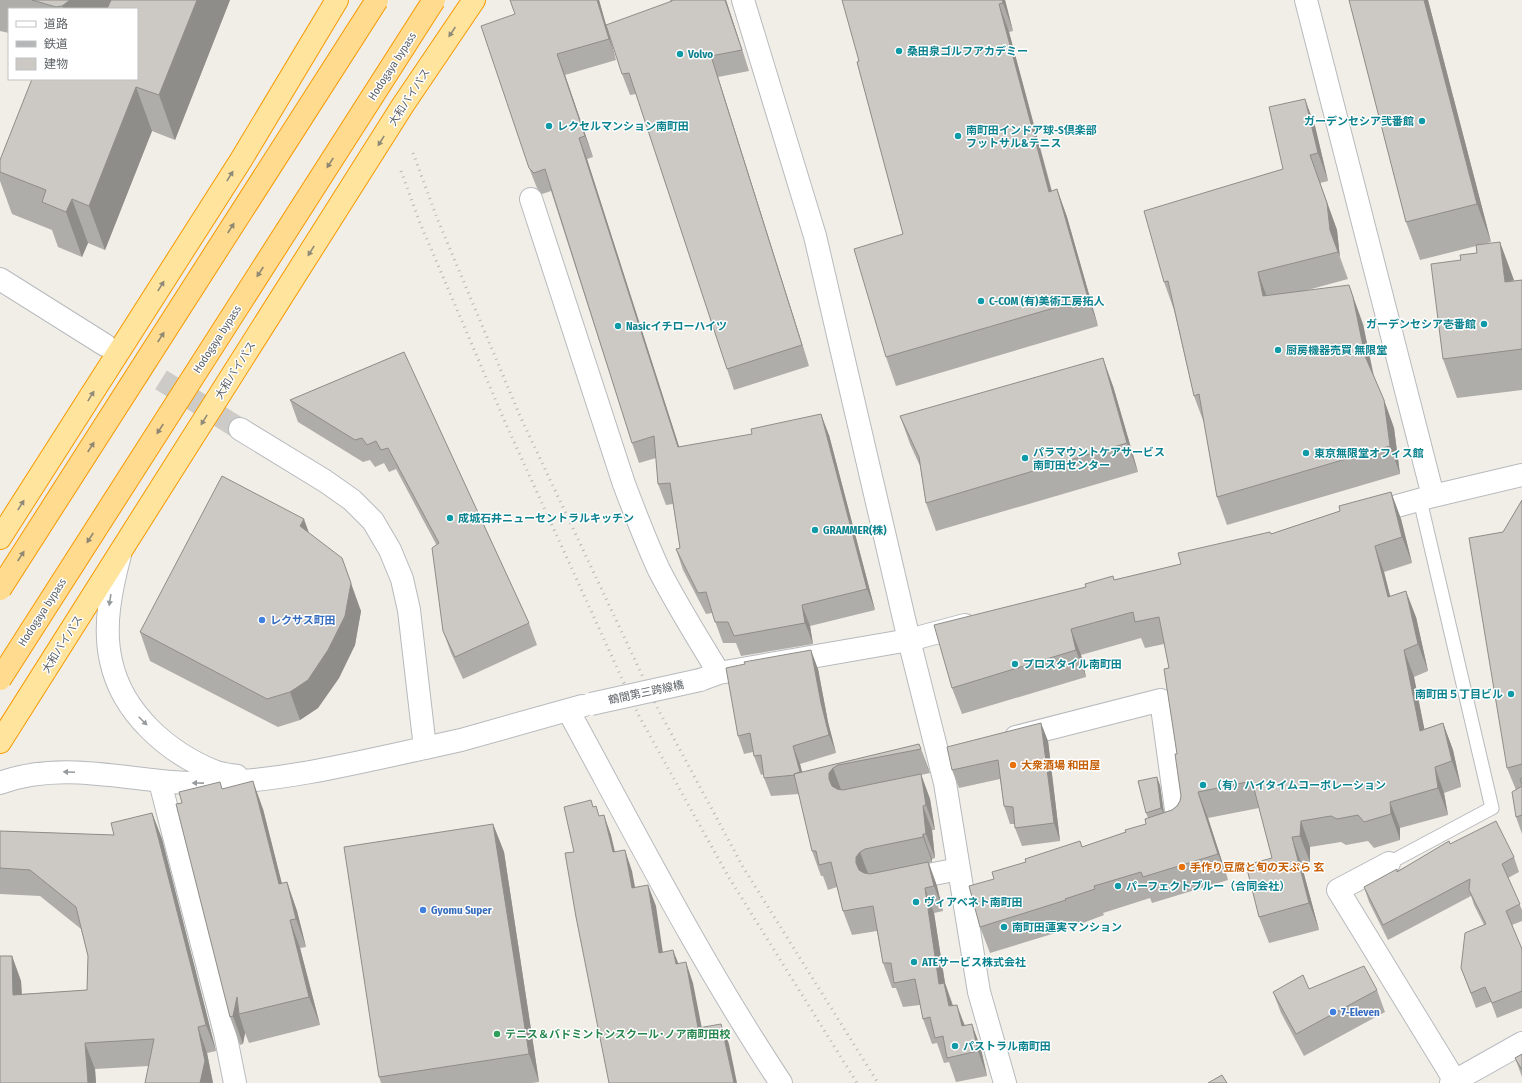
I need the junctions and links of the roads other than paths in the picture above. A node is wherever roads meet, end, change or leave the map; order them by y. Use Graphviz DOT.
graph roads {
  1 [pos="337,0"];
  2 [pos="377,0"];
  3 [pos="434,0"];
  4 [pos="474,0"];
  5 [pos="743,0"];
  6 [pos="1306,0"];
  7 [pos="531,199"];
  8 [pos="0,280"];
  9 [pos="104,344"];
  10 [pos="240,429"];
  11 [pos="1522,475"];
  12 [pos="1426,498"];
  13 [pos="1352,519"];
  14 [pos="0,538"];
  15 [pos="122,548"];
  16 [pos="0,589"];
  17 [pos="984,620"];
  18 [pos="909,640"];
  19 [pos="710,677"];
  20 [pos="0,678"];
  21 [pos="568,710"];
  22 [pos="1000,741"];
  23 [pos="0,742"];
  24 [pos="425,748"];
  25 [pos="251,780"];
  26 [pos="160,782"];
  27 [pos="0,783"];
  28 [pos="945,783"];
  29 [pos="923,788"];
  30 [pos="1149,834"];
  31 [pos="1389,863"];
  32 [pos="959,869"];
  33 [pos="885,884"];
  34 [pos="985,889"];
  35 [pos="963,896"];
  36 [pos="1522,1043"];
  37 [pos="1453,1082"];
  38 [pos="235,1083"];
  39 [pos="781,1083"];
  40 [pos="1005,1083"];
  14 -- 1 [label="highway, one-way"];
  16 -- 2 [label="highway, one-way, bridge"];
  3 -- 20 [label="highway, Hodogaya bypass, one-way, bridge"];
  4 -- 15 [label="highway, 大和バイパス, one-way"];
  5 -- 18 [label="street"];
  6 -- 12 [label="street"];
  7 -- 19 [label="street"];
  8 -- 9 [label="street"];
  10 -- 24 [label="street"];
  11 -- 12 [label="street"];
  12 -- 13 [label="street"];
  12 -- 31 [label="lane"];
  15 -- 23 [label="highway, 大和バイパス"];
  15 -- 25 [label="street, one-way"];
  17 -- 18 [label="street, 鶴間第三跨線橋"];
  18 -- 19 [label="street, 鶴間第三跨線橋"];
  18 -- 28 [label="street"];
  19 -- 21 [label="street, 鶴間第三跨線橋, bridge"];
  21 -- 24 [label="street, 鶴間第三跨線橋"];
  21 -- 39 [label="street"];
  22 -- 30 [label="street"];
  24 -- 25 [label="street, 鶴間第三跨線橋"];
  25 -- 26 [label="street, 鶴間第三跨線橋, one-way"];
  26 -- 27 [label="street, 鶴間第三跨線橋, one-way"];
  26 -- 38 [label="street"];
  28 -- 29 [label="street"];
  28 -- 32 [label="street"];
  31 -- 37 [label="street"];
  32 -- 33 [label="street"];
  32 -- 35 [label="street"];
  34 -- 35 [label="street"];
  35 -- 40 [label="street"];
  36 -- 37 [label="street"];
}
